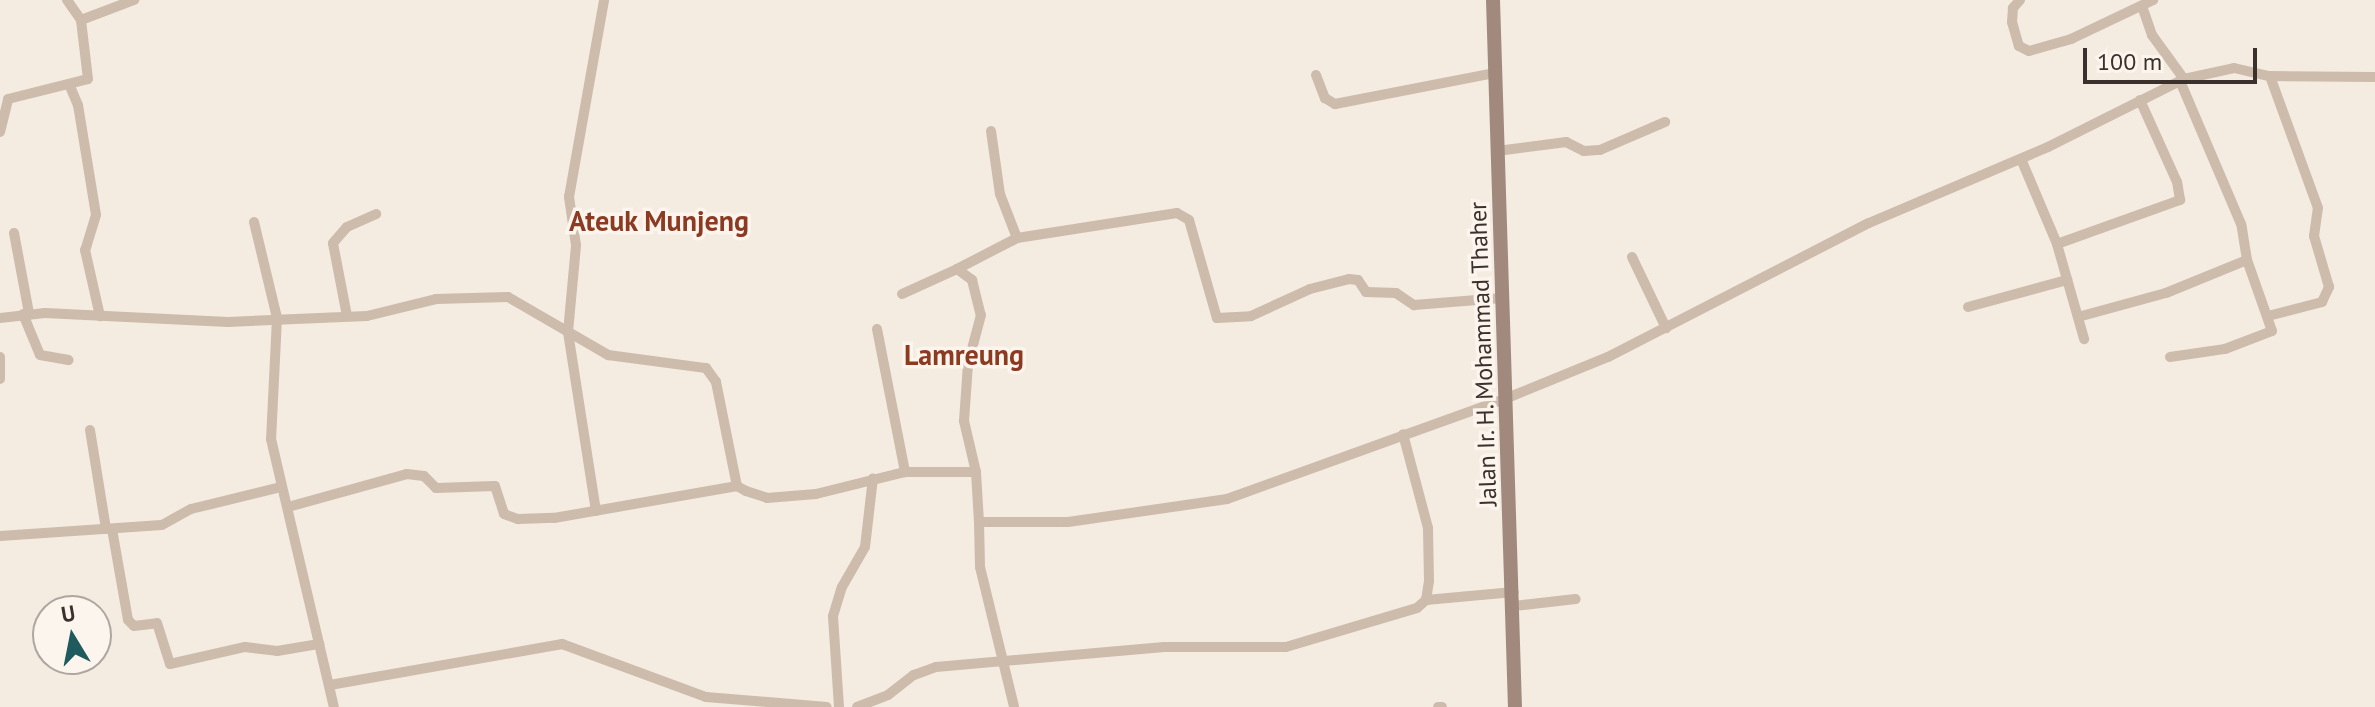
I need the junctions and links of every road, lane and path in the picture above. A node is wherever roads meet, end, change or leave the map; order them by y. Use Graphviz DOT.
graph roads {
  1 [pos="67,0"];
  2 [pos="134,0"];
  3 [pos="604,0"];
  4 [pos="1493,0"];
  5 [pos="2020,0"];
  6 [pos="2153,0"];
  7 [pos="2143,9"];
  8 [pos="81,20"];
  9 [pos="1495,73"];
  10 [pos="1316,75"];
  11 [pos="2270,76"];
  12 [pos="2375,77"];
  13 [pos="2182,80"];
  14 [pos="69,84"];
  15 [pos="2140,100"];
  16 [pos="1665,122"];
  17 [pos="991,131"];
  18 [pos="0,132"];
  19 [pos="1497,151"];
  20 [pos="2021,159"];
  21 [pos="376,214"];
  22 [pos="254,222"];
  23 [pos="14,233"];
  24 [pos="1017,238"];
  25 [pos="2057,244"];
  26 [pos="1632,257"];
  27 [pos="2247,260"];
  28 [pos="957,269"];
  29 [pos="2067,280"];
  30 [pos="902,294"];
  31 [pos="1502,298"];
  32 [pos="1968,307"];
  33 [pos="26,314"];
  34 [pos="100,316"];
  35 [pos="347,316"];
  36 [pos="2268,316"];
  37 [pos="2078,317"];
  38 [pos="0,318"];
  39 [pos="277,318"];
  40 [pos="1666,328"];
  41 [pos="877,329"];
  42 [pos="568,332"];
  43 [pos="2084,339"];
  44 [pos="0,357"];
  45 [pos="2170,357"];
  46 [pos="69,360"];
  47 [pos="0,379"];
  48 [pos="1507,398"];
  49 [pos="90,430"];
  50 [pos="1403,434"];
  51 [pos="905,472"];
  52 [pos="976,472"];
  53 [pos="873,478"];
  54 [pos="737,486"];
  55 [pos="281,487"];
  56 [pos="288,507"];
  57 [pos="596,511"];
  58 [pos="979,522"];
  59 [pos="109,529"];
  60 [pos="0,536"];
  61 [pos="1514,599"];
  62 [pos="1576,599"];
  63 [pos="1426,600"];
  64 [pos="319,644"];
  65 [pos="1004,660"];
  66 [pos="330,685"];
  67 [pos="334,707"];
  68 [pos="827,707"];
  69 [pos="839,707"];
  70 [pos="857,707"];
  71 [pos="1014,707"];
  72 [pos="1515,707"];
  1 -- 8 [label="street"];
  2 -- 8 [label="street"];
  3 -- 42 [label="street"];
  4 -- 9 [label="main road, Jalan Ir. H. Mohammad Thaher"];
  5 -- 7 [label="street"];
  6 -- 7 [label="street"];
  7 -- 13 [label="street"];
  8 -- 14 [label="street"];
  9 -- 10 [label="street"];
  9 -- 19 [label="main road, Jalan Ir. H. Mohammad Thaher"];
  11 -- 12 [label="street"];
  11 -- 13 [label="street"];
  11 -- 36 [label="street"];
  13 -- 15 [label="street"];
  13 -- 27 [label="street"];
  14 -- 18 [label="street"];
  14 -- 34 [label="street"];
  15 -- 20 [label="street"];
  15 -- 25 [label="street"];
  16 -- 19 [label="street"];
  17 -- 24 [label="street"];
  19 -- 31 [label="main road, Jalan Ir. H. Mohammad Thaher"];
  20 -- 25 [label="street"];
  20 -- 40 [label="street"];
  21 -- 35 [label="street"];
  22 -- 39 [label="street"];
  23 -- 33 [label="street"];
  24 -- 28 [label="street"];
  24 -- 31 [label="street"];
  25 -- 29 [label="street"];
  26 -- 40 [label="street"];
  27 -- 36 [label="street"];
  27 -- 37 [label="street"];
  28 -- 30 [label="street"];
  28 -- 52 [label="street"];
  29 -- 32 [label="street"];
  29 -- 37 [label="street"];
  31 -- 48 [label="main road, Jalan Ir. H. Mohammad Thaher"];
  33 -- 34 [label="street"];
  33 -- 38 [label="street"];
  33 -- 46 [label="street"];
  34 -- 39 [label="street"];
  35 -- 39 [label="street"];
  35 -- 42 [label="street"];
  36 -- 45 [label="street"];
  37 -- 43 [label="street"];
  39 -- 55 [label="street"];
  40 -- 48 [label="street"];
  41 -- 51 [label="street"];
  42 -- 54 [label="street"];
  42 -- 57 [label="street"];
  44 -- 47 [label="street"];
  48 -- 50 [label="street"];
  48 -- 61 [label="main road, Jalan Ir. H. Mohammad Thaher"];
  49 -- 59 [label="street"];
  50 -- 58 [label="street"];
  50 -- 63 [label="street"];
  51 -- 52 [label="street"];
  51 -- 53 [label="street"];
  52 -- 58 [label="street"];
  53 -- 54 [label="street"];
  53 -- 69 [label="street"];
  54 -- 57 [label="street"];
  55 -- 56 [label="street"];
  55 -- 59 [label="street"];
  56 -- 57 [label="street"];
  56 -- 64 [label="street"];
  58 -- 65 [label="street"];
  59 -- 60 [label="street"];
  59 -- 64 [label="street"];
  61 -- 62 [label="street"];
  61 -- 63 [label="street"];
  61 -- 72 [label="main road, Jalan Ir. H. Mohammad Thaher"];
  63 -- 65 [label="street"];
  64 -- 66 [label="street"];
  65 -- 70 [label="street"];
  65 -- 71 [label="street"];
  66 -- 67 [label="street"];
  66 -- 68 [label="street"];
}
